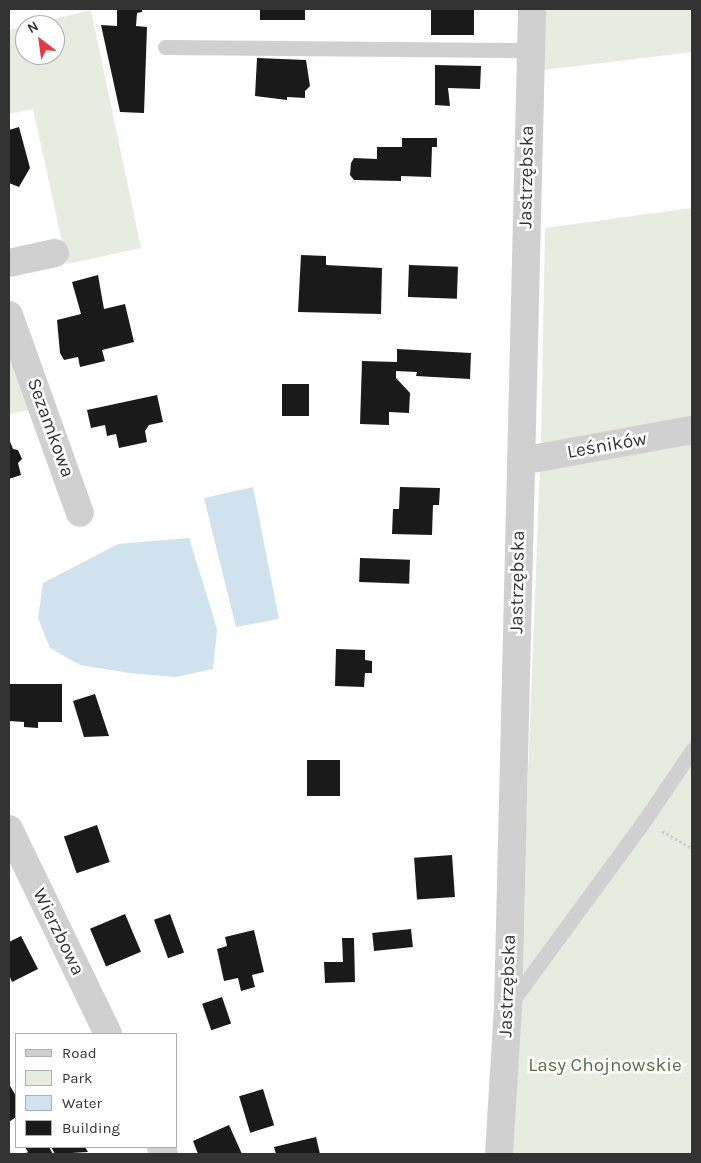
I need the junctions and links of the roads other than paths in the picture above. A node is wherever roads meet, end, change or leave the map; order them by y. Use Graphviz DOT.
graph roads {
  1 [pos="532,9"];
  2 [pos="165,47"];
  3 [pos="530,50"];
  4 [pos="55,253"];
  5 [pos="9,263"];
  6 [pos="9,315"];
  7 [pos="692,430"];
  8 [pos="521,461"];
  9 [pos="80,513"];
  10 [pos="692,750"];
  11 [pos="9,830"];
  12 [pos="508,1007"];
  13 [pos="108,1033"];
  14 [pos="498,1154"];
  1 -- 3 [label="street, Jastrzębska"];
  2 -- 3 [label="lane"];
  3 -- 8 [label="street, Jastrzębska"];
  4 -- 5 [label="street"];
  6 -- 9 [label="street, Sezamkowa"];
  7 -- 8 [label="street, Leśników"];
  8 -- 12 [label="street, Jastrzębska"];
  10 -- 12 [label="lane"];
  11 -- 13 [label="street, Wierzbowa"];
  12 -- 14 [label="street, Jastrzębska"];
}
